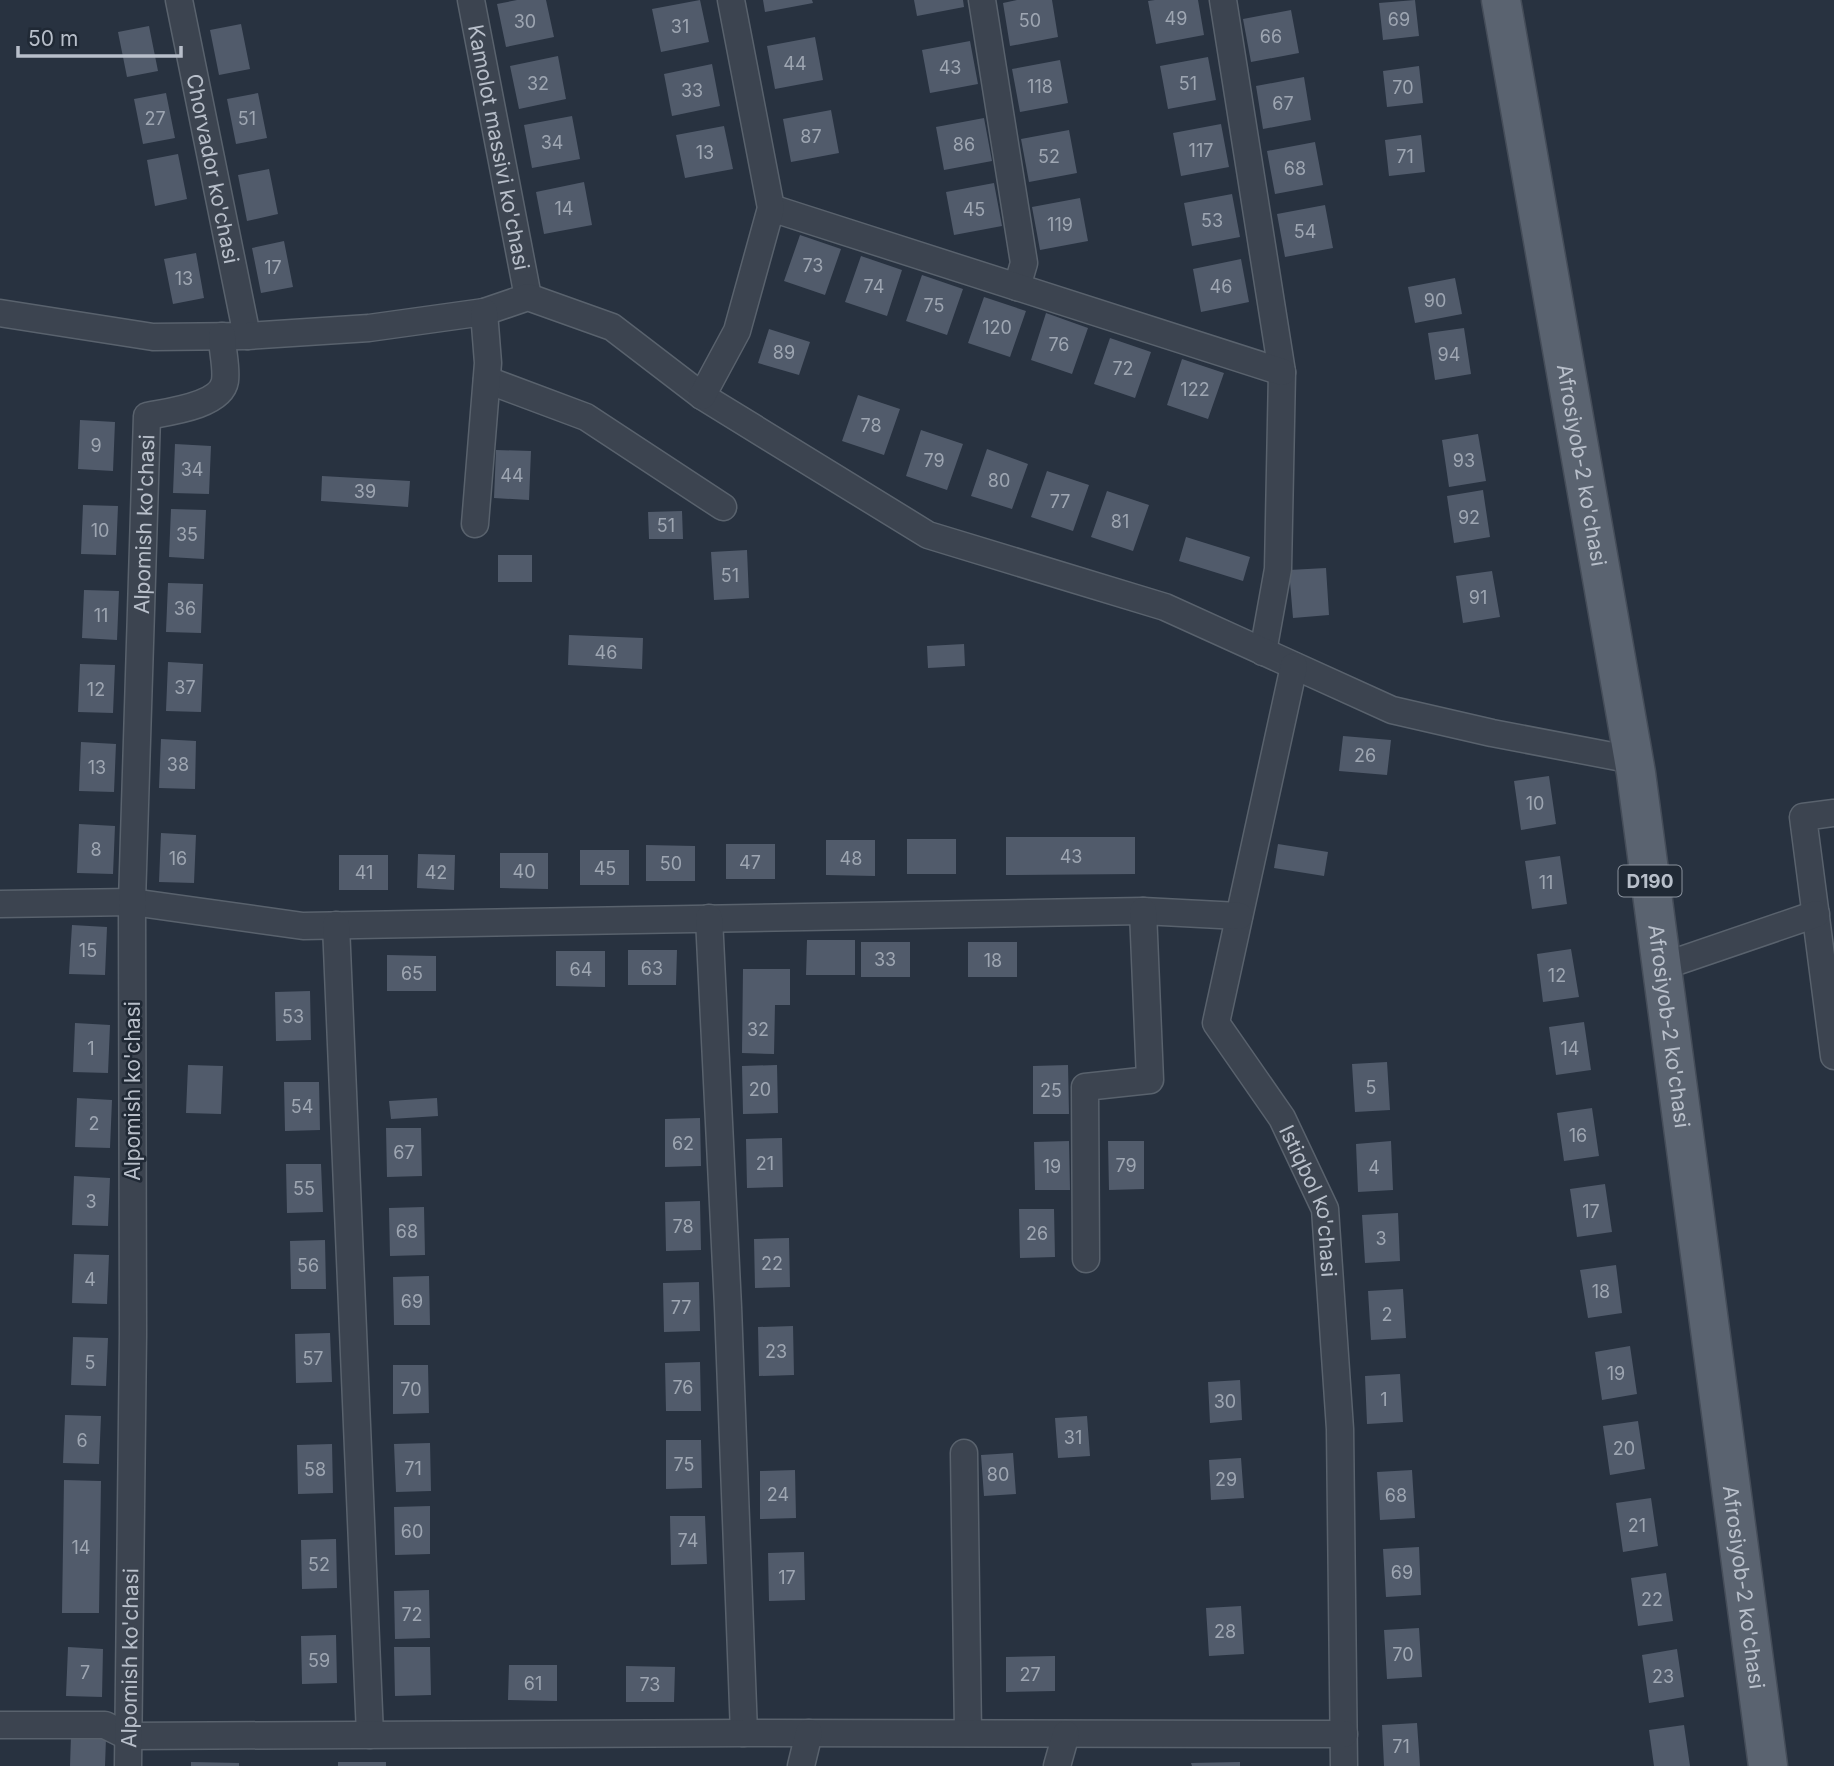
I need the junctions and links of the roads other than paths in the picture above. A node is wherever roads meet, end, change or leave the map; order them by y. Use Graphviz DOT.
graph roads {
  1 [pos="179,0"];
  2 [pos="471,0"];
  3 [pos="731,0"];
  4 [pos="982,0"];
  5 [pos="1223,0"];
  6 [pos="1501,0"];
  7 [pos="771,208"];
  8 [pos="1017,287"];
  9 [pos="528,297"];
  10 [pos="0,313"];
  11 [pos="485,324"];
  12 [pos="230,342"];
  13 [pos="488,371"];
  14 [pos="1282,372"];
  15 [pos="702,396"];
  16 [pos="147,416"];
  17 [pos="723,507"];
  18 [pos="475,524"];
  19 [pos="1263,652"];
  20 [pos="1294,666"];
  21 [pos="1633,760"];
  22 [pos="1834,813"];
  23 [pos="132,902"];
  24 [pos="0,904"];
  25 [pos="1143,911"];
  26 [pos="1816,914"];
  27 [pos="1239,916"];
  28 [pos="709,918"];
  29 [pos="336,925"];
  30 [pos="1661,967"];
  31 [pos="1834,1056"];
  32 [pos="1086,1259"];
  33 [pos="964,1454"];
  34 [pos="0,1725"];
  35 [pos="744,1733"];
  36 [pos="809,1733"];
  37 [pos="968,1733"];
  38 [pos="1066,1734"];
  39 [pos="1344,1734"];
  40 [pos="370,1735"];
  41 [pos="127,1737"];
  42 [pos="128,1766"];
  43 [pos="800,1766"];
  44 [pos="1057,1766"];
  45 [pos="1344,1766"];
  46 [pos="1768,1766"];
  1 -- 12 [label="street, Chorvador ko'chasi"];
  2 -- 9 [label="street, Kamolot massivi ko'chasi"];
  3 -- 7 [label="street"];
  4 -- 8 [label="street"];
  5 -- 14 [label="street"];
  6 -- 21 [label="main road, Afrosiyob-2 ko'chasi / D190"];
  7 -- 8 [label="street"];
  7 -- 15 [label="street"];
  8 -- 14 [label="street"];
  9 -- 11 [label="street"];
  9 -- 15 [label="street"];
  10 -- 12 [label="street"];
  11 -- 12 [label="street"];
  11 -- 13 [label="street"];
  12 -- 16 [label="street, Chorvador ko'chasi"];
  13 -- 17 [label="street"];
  13 -- 18 [label="street"];
  14 -- 19 [label="street"];
  15 -- 19 [label="street"];
  16 -- 23 [label="street, Alpomish ko'chasi"];
  19 -- 20 [label="street"];
  20 -- 21 [label="street"];
  20 -- 27 [label="street, Istiqbol ko'chasi"];
  21 -- 30 [label="main road, Afrosiyob-2 ko'chasi / D190"];
  22 -- 26 [label="street"];
  23 -- 24 [label="street"];
  23 -- 29 [label="street"];
  23 -- 41 [label="street, Alpomish ko'chasi"];
  25 -- 27 [label="street"];
  25 -- 28 [label="street"];
  25 -- 32 [label="street"];
  26 -- 30 [label="street"];
  26 -- 31 [label="street"];
  27 -- 39 [label="street, Istiqbol ko'chasi"];
  28 -- 29 [label="street"];
  28 -- 35 [label="street"];
  29 -- 40 [label="street"];
  30 -- 46 [label="main road, Afrosiyob-2 ko'chasi / D190"];
  33 -- 37 [label="street"];
  34 -- 41 [label="street"];
  35 -- 36 [label="street"];
  35 -- 40 [label="street"];
  36 -- 37 [label="street"];
  36 -- 43 [label="street"];
  37 -- 38 [label="street"];
  38 -- 39 [label="street"];
  38 -- 44 [label="street"];
  39 -- 45 [label="street, Istiqbol ko'chasi"];
  40 -- 41 [label="street"];
  41 -- 42 [label="street, Alpomish ko'chasi"];
}
